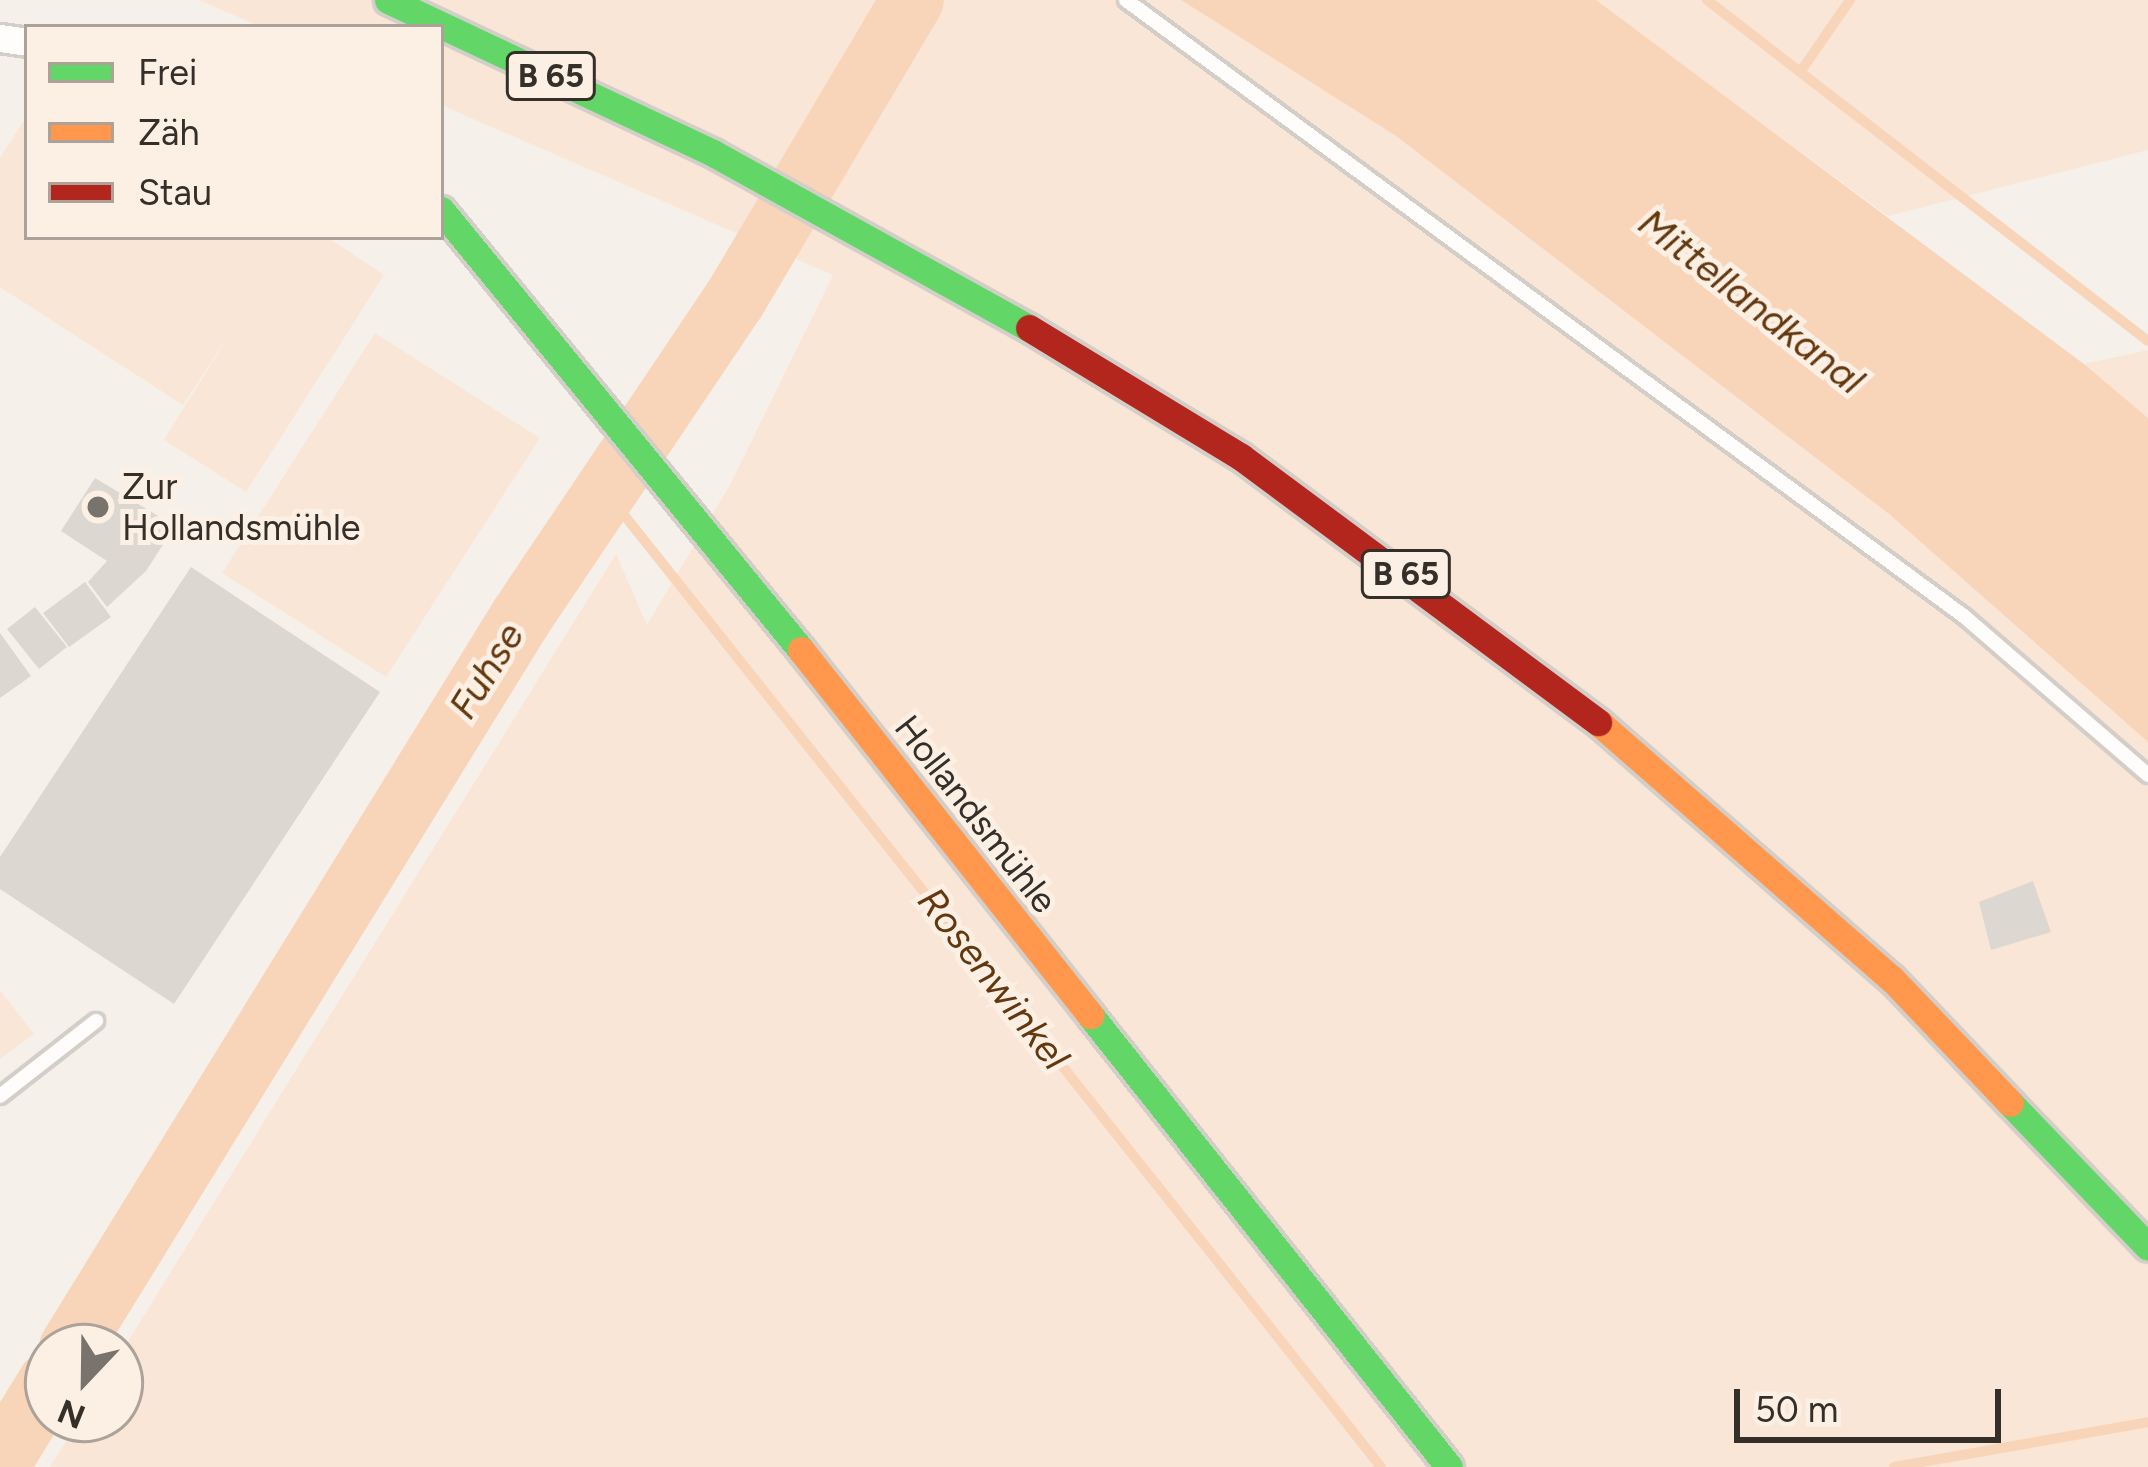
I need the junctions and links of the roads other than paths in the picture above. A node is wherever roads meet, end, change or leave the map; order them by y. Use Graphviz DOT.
graph roads {
  1 [pos="388,0"];
  2 [pos="1126,0"];
  3 [pos="443,11"];
  4 [pos="444,214"];
  5 [pos="2148,775"];
  6 [pos="96,1021"];
  7 [pos="0,1096"];
  8 [pos="2148,1247"];
  9 [pos="1449,1467"];
  1 -- 3 [label="main road, B 65"];
  2 -- 5 [label="lane"];
  3 -- 8 [label="main road, B 65"];
  4 -- 9 [label="main road, Hollandsmühle"];
  6 -- 7 [label="lane"];
}
